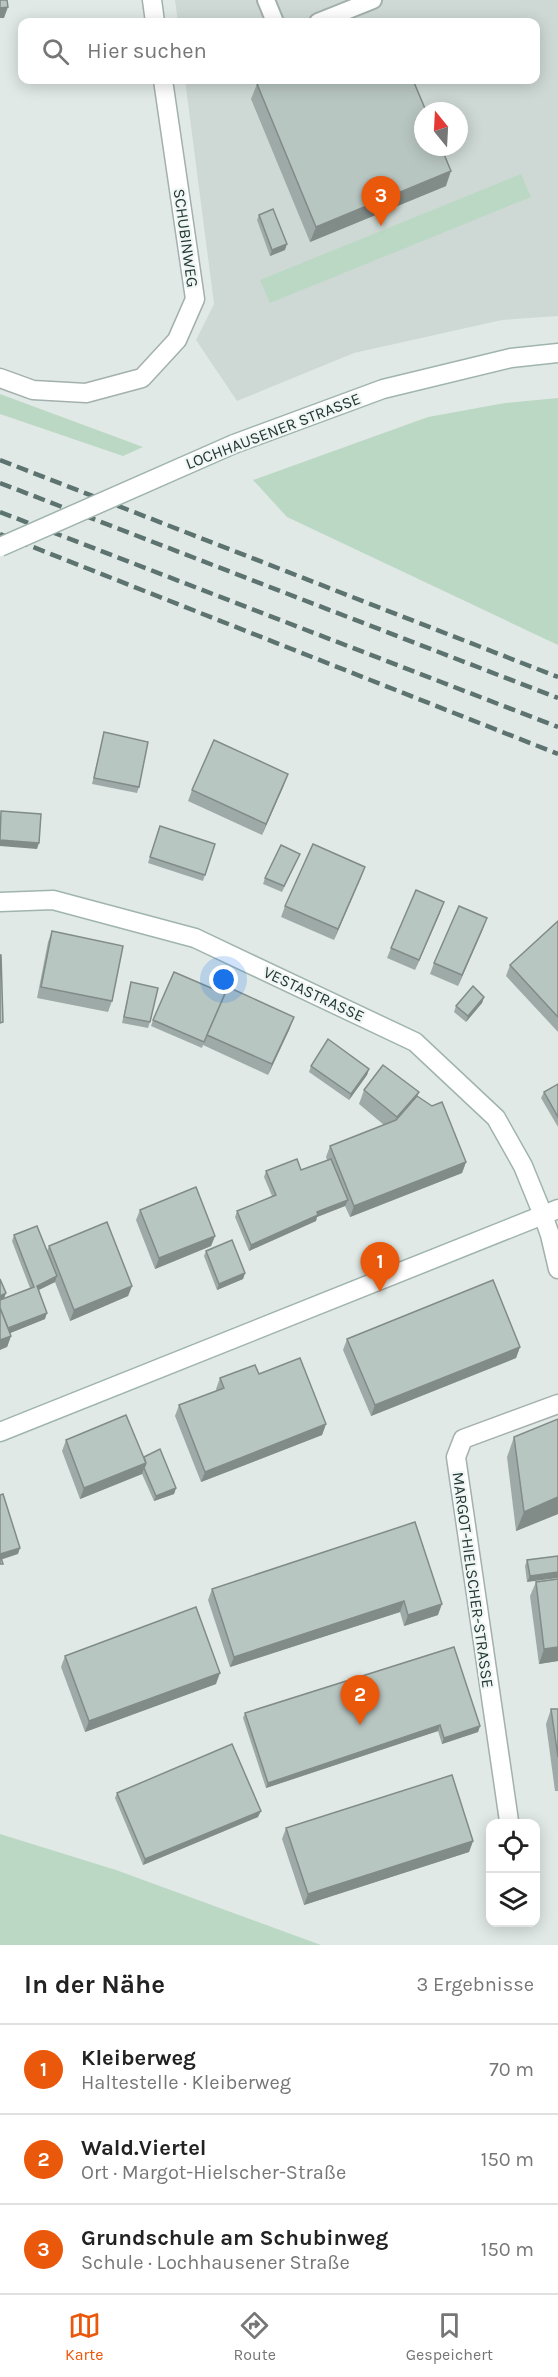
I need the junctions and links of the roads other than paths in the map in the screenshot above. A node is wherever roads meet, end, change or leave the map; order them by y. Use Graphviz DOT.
graph roads {
  1 [pos="152,0"];
  2 [pos="266,0"];
  3 [pos="373,0"];
  4 [pos="154,18"];
  5 [pos="273,18"];
  6 [pos="328,18"];
  7 [pos="164,84"];
  8 [pos="558,353"];
  9 [pos="0,378"];
  10 [pos="0,547"];
  11 [pos="0,902"];
  12 [pos="550,1212"];
  13 [pos="558,1269"];
  14 [pos="558,1404"];
  15 [pos="532,1413"];
  16 [pos="0,1432"];
  17 [pos="535,1432"];
  18 [pos="509,1819"];
  1 -- 4 [label="main road"];
  2 -- 5 [label="lane"];
  3 -- 6 [label="lane"];
  7 -- 9 [label="main road, SCHUBINWEG"];
  8 -- 10 [label="main road, LOCHHAUSENER STRASSE, bridge"];
  11 -- 12 [label="main road, VESTASTRASSE"];
  12 -- 13 [label="main road"];
  12 -- 16 [label="main road"];
  14 -- 15 [label="main road, MARGOT-HIELSCHER-STRASSE"];
  15 -- 17 [label="lane"];
  15 -- 18 [label="main road, MARGOT-HIELSCHER-STRASSE"];
}
